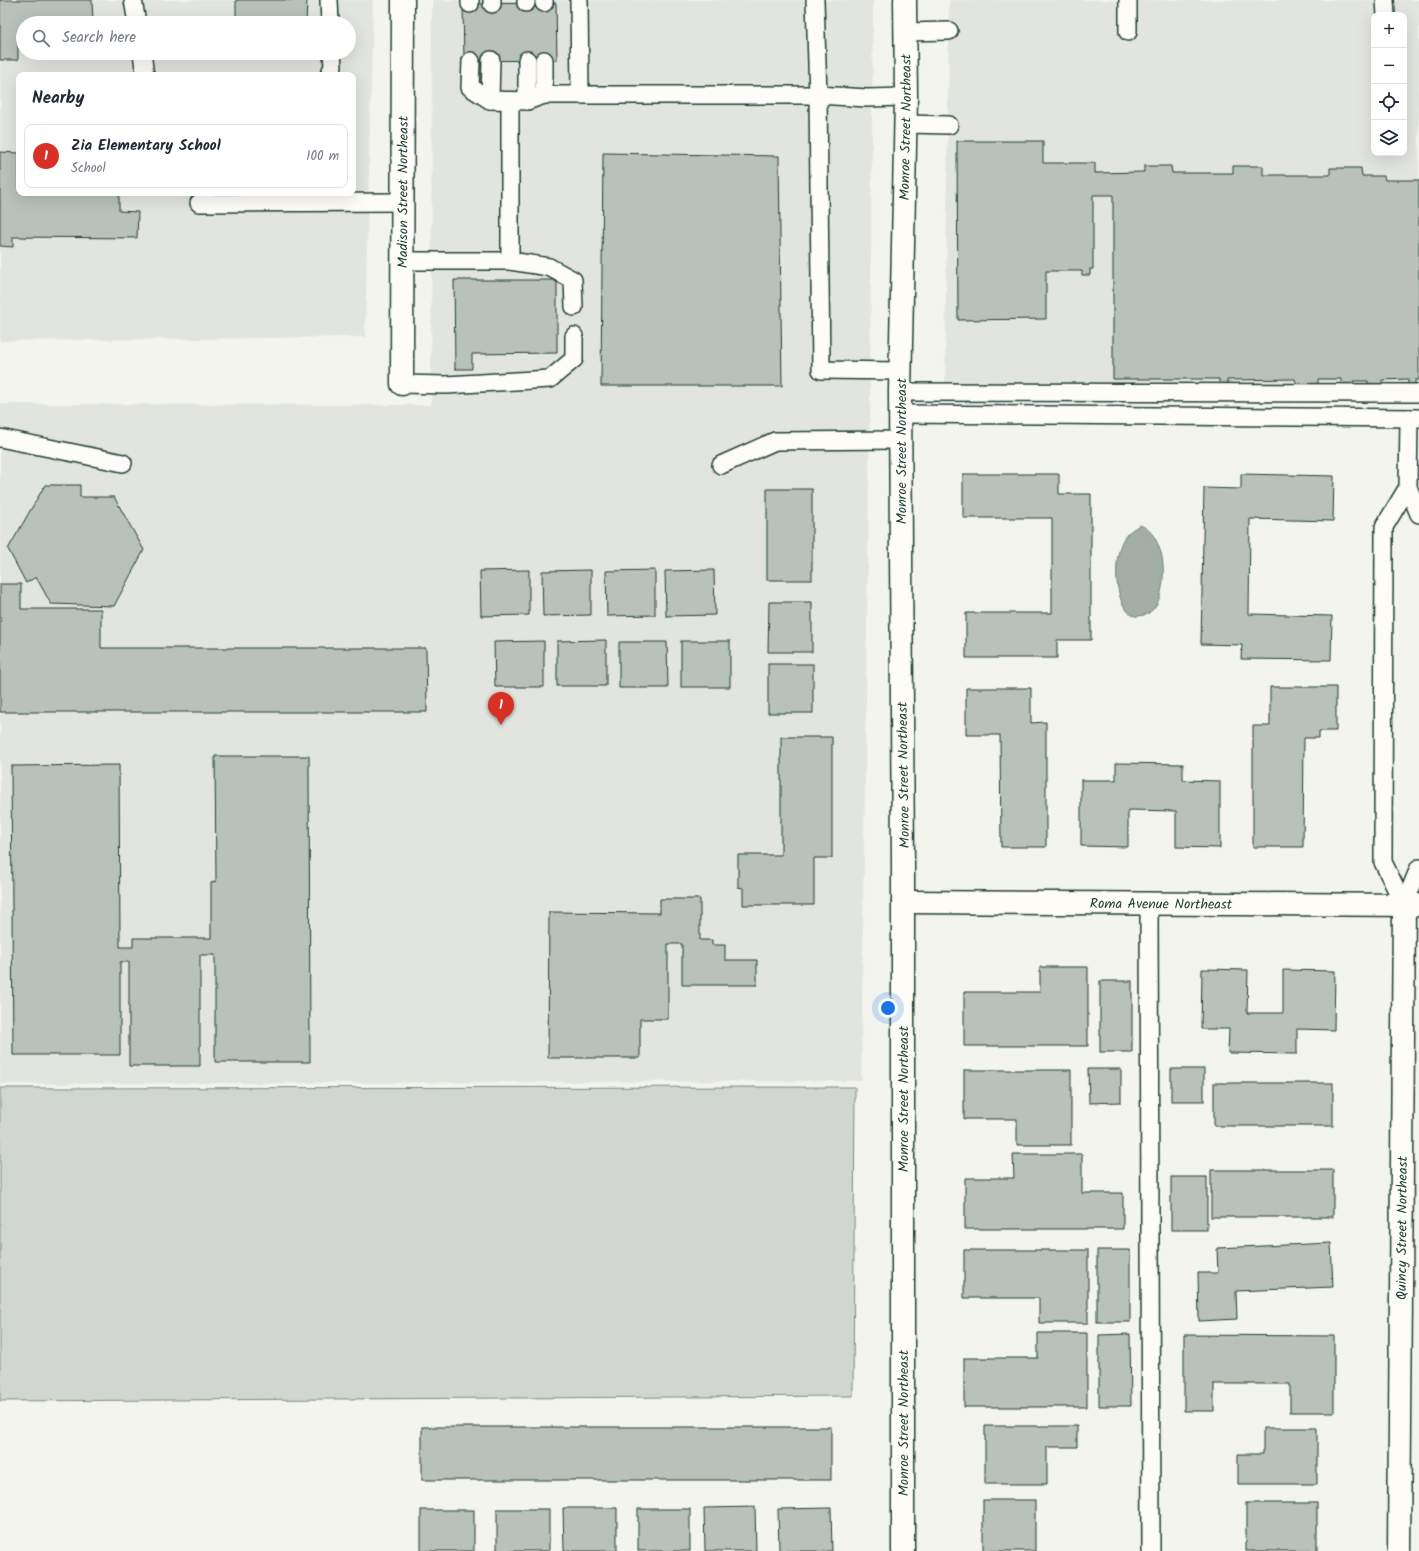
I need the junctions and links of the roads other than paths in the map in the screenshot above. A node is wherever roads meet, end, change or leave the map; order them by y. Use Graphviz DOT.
graph roads {
  1 [pos="133,0"];
  2 [pos="329,0"];
  3 [pos="403,0"];
  4 [pos="579,0"];
  5 [pos="815,0"];
  6 [pos="905,0"];
  7 [pos="1128,0"];
  8 [pos="1385,0"];
  9 [pos="1386,12"];
  10 [pos="136,16"];
  11 [pos="330,16"];
  12 [pos="950,31"];
  13 [pos="905,32"];
  14 [pos="1128,32"];
  15 [pos="143,60"];
  16 [pos="333,60"];
  17 [pos="491,60"];
  18 [pos="527,60"];
  19 [pos="544,60"];
  20 [pos="471,61"];
  21 [pos="145,72"];
  22 [pos="330,72"];
  23 [pos="544,95"];
  24 [pos="580,95"];
  25 [pos="818,95"];
  26 [pos="906,97"];
  27 [pos="490,100"];
  28 [pos="510,101"];
  29 [pos="527,101"];
  30 [pos="905,124"];
  31 [pos="949,125"];
  32 [pos="402,202"];
  33 [pos="198,203"];
  34 [pos="402,261"];
  35 [pos="510,261"];
  36 [pos="574,308"];
  37 [pos="574,336"];
  38 [pos="900,381"];
  39 [pos="402,384"];
  40 [pos="1419,393"];
  41 [pos="900,414"];
  42 [pos="1414,418"];
  43 [pos="0,438"];
  44 [pos="901,440"];
  45 [pos="122,463"];
  46 [pos="721,465"];
  47 [pos="1408,487"];
  48 [pos="1419,514"];
  49 [pos="1419,868"];
  50 [pos="903,902"];
  51 [pos="1149,904"];
  52 [pos="1411,905"];
  53 [pos="903,1551"];
  54 [pos="1151,1551"];
  55 [pos="1399,1551"];
  1 -- 10 [label="lane"];
  2 -- 11 [label="lane"];
  3 -- 32 [label="street, Madison Street Northeast"];
  4 -- 24 [label="lane"];
  5 -- 25 [label="lane"];
  6 -- 13 [label="street, Monroe Street Northeast"];
  7 -- 14 [label="lane"];
  8 -- 9 [label="lane"];
  12 -- 13 [label="lane"];
  13 -- 26 [label="street, Monroe Street Northeast"];
  15 -- 21 [label="lane"];
  16 -- 22 [label="lane"];
  17 -- 27 [label="lane"];
  18 -- 29 [label="lane"];
  19 -- 23 [label="lane"];
  20 -- 27 [label="lane"];
  23 -- 24 [label="lane"];
  23 -- 29 [label="lane"];
  24 -- 25 [label="lane"];
  25 -- 26 [label="lane"];
  25 -- 38 [label="lane"];
  26 -- 30 [label="street, Monroe Street Northeast"];
  27 -- 28 [label="lane"];
  28 -- 29 [label="lane"];
  28 -- 35 [label="lane"];
  30 -- 31 [label="lane"];
  30 -- 38 [label="street, Monroe Street Northeast"];
  32 -- 33 [label="lane"];
  32 -- 34 [label="street, Madison Street Northeast"];
  34 -- 35 [label="lane"];
  34 -- 39 [label="street, Madison Street Northeast"];
  35 -- 36 [label="lane"];
  37 -- 39 [label="lane"];
  38 -- 40 [label="lane"];
  38 -- 41 [label="street, Monroe Street Northeast"];
  41 -- 42 [label="lane"];
  41 -- 44 [label="street, Monroe Street Northeast"];
  42 -- 47 [label="lane"];
  43 -- 45 [label="lane"];
  44 -- 46 [label="lane"];
  44 -- 50 [label="street, Monroe Street Northeast"];
  47 -- 48 [label="lane"];
  47 -- 52 [label="lane"];
  49 -- 52 [label="lane"];
  50 -- 51 [label="street, Roma Avenue Northeast"];
  50 -- 53 [label="street, Monroe Street Northeast"];
  51 -- 52 [label="street, Roma Avenue Northeast"];
  51 -- 54 [label="lane"];
  52 -- 55 [label="street, Quincy Street Northeast"];
}
